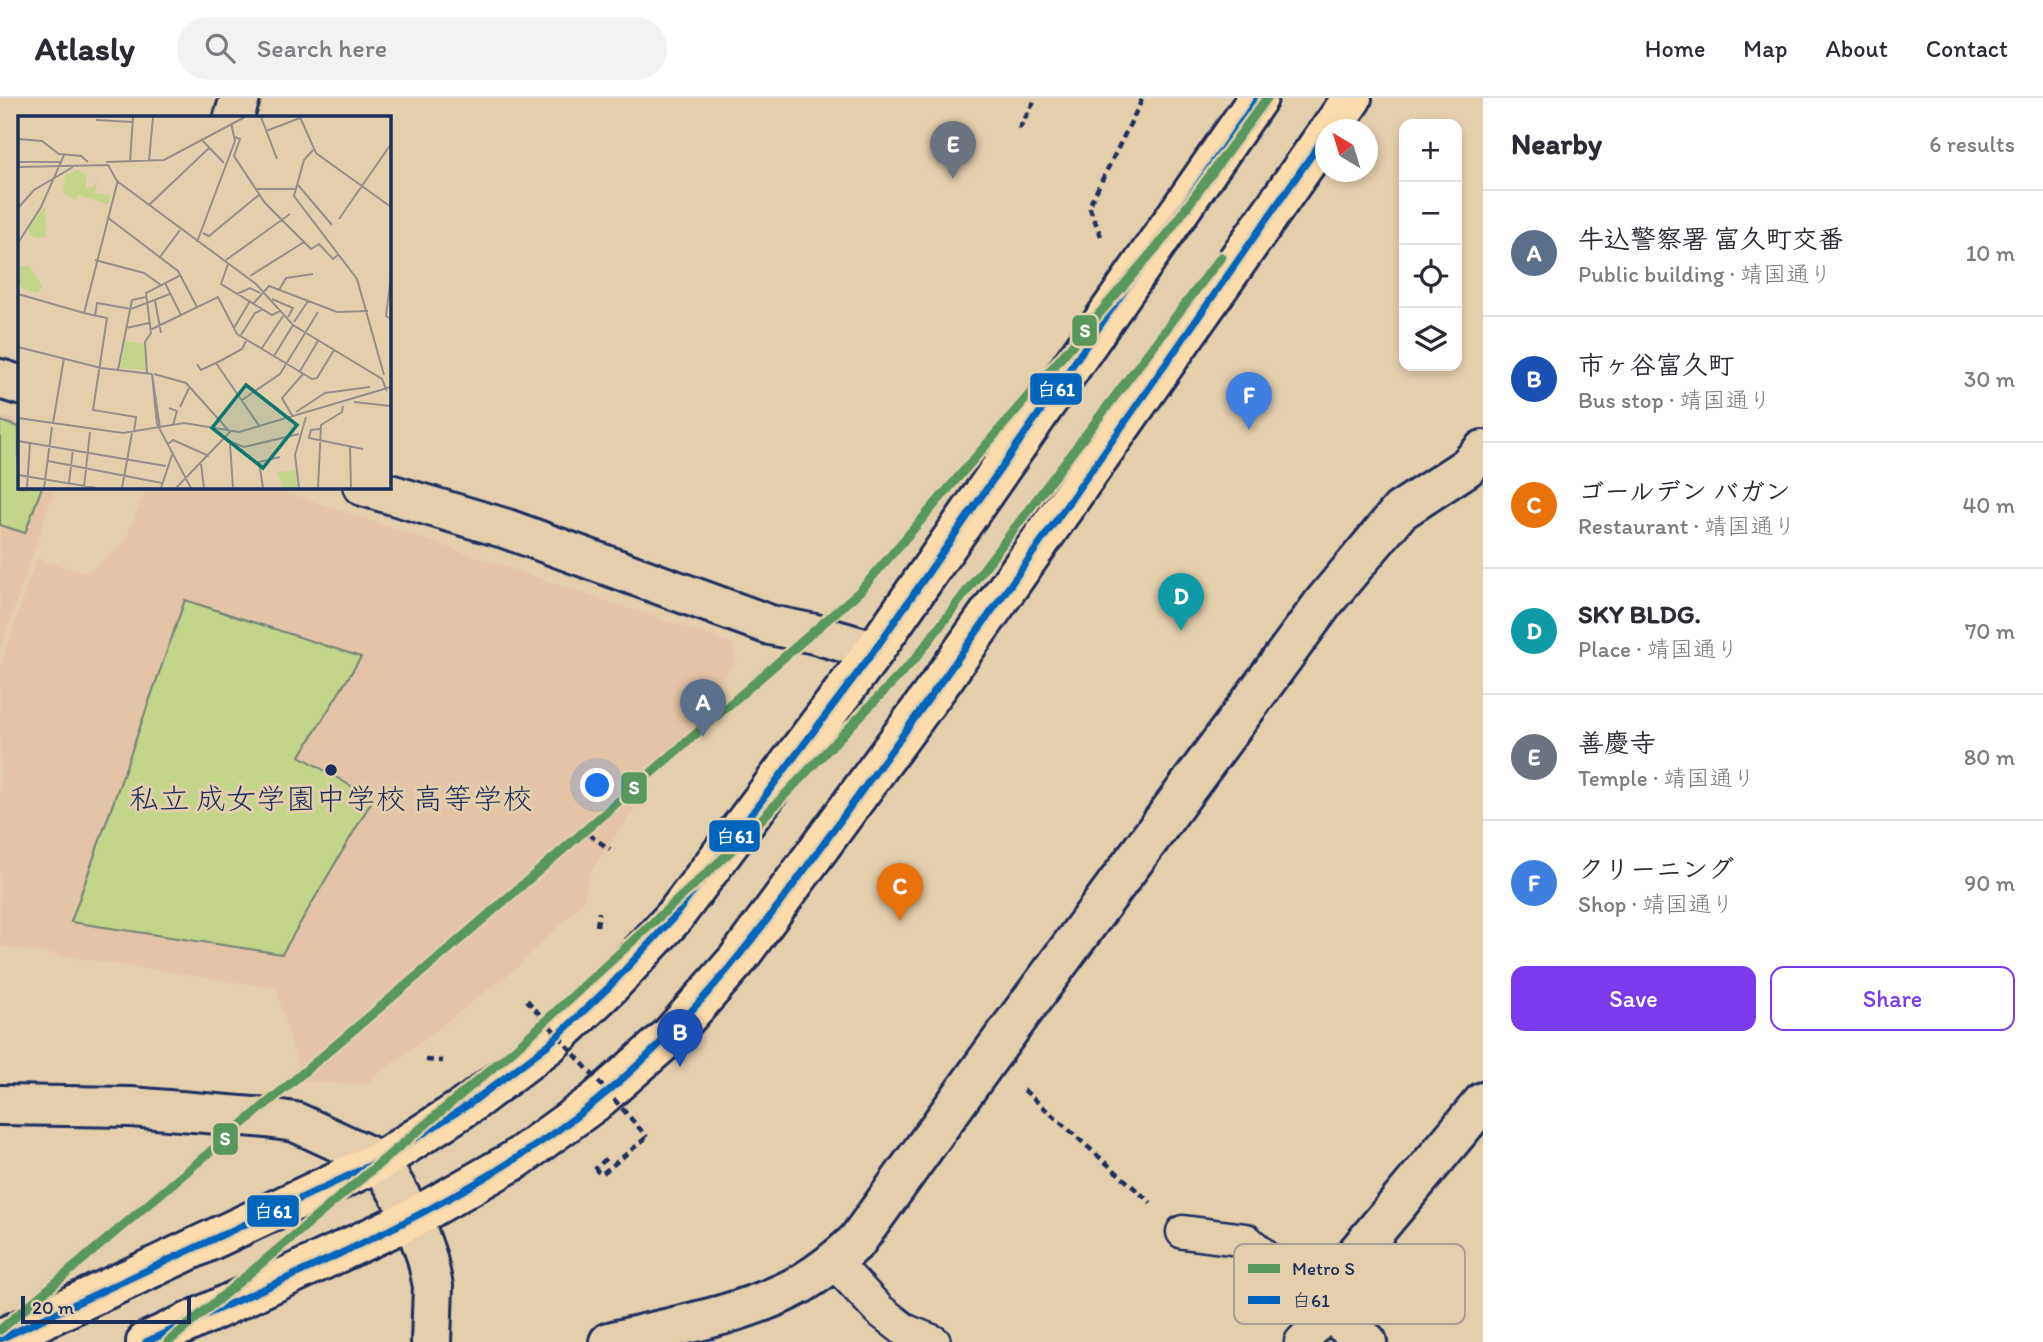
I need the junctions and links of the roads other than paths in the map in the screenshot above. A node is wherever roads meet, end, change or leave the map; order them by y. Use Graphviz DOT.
graph roads {
  1 [pos="240,98"];
  2 [pos="1258,98"];
  3 [pos="1352,98"];
  4 [pos="234,116"];
  5 [pos="1338,119"];
  6 [pos="1315,150"];
  7 [pos="0,379"];
  8 [pos="18,385"];
  9 [pos="1483,450"];
  10 [pos="370,488"];
  11 [pos="874,651"];
  12 [pos="1483,1102"];
  13 [pos="0,1105"];
  14 [pos="380,1161"];
  15 [pos="413,1218"];
  16 [pos="1183,1231"];
  17 [pos="1251,1244"];
  18 [pos="1372,1244"];
  19 [pos="834,1262"];
  20 [pos="1312,1324"];
  21 [pos="1344,1324"];
  22 [pos="0,1339"];
  23 [pos="146,1342"];
  24 [pos="431,1342"];
  25 [pos="609,1342"];
  26 [pos="934,1342"];
  27 [pos="1301,1342"];
  28 [pos="1367,1342"];
  1 -- 4 [label="street"];
  2 -- 11 [label="main road"];
  3 -- 5 [label="main road"];
  6 -- 15 [label="main road"];
  7 -- 8 [label="street"];
  9 -- 19 [label="street"];
  10 -- 11 [label="street"];
  11 -- 14 [label="main road"];
  12 -- 18 [label="street"];
  13 -- 14 [label="street"];
  14 -- 15 [label="street"];
  14 -- 22 [label="main road"];
  15 -- 23 [label="main road"];
  15 -- 24 [label="street"];
  16 -- 17 [label="lane"];
  19 -- 25 [label="street"];
  19 -- 26 [label="lane"];
  20 -- 27 [label="lane"];
  21 -- 28 [label="street"];
}
